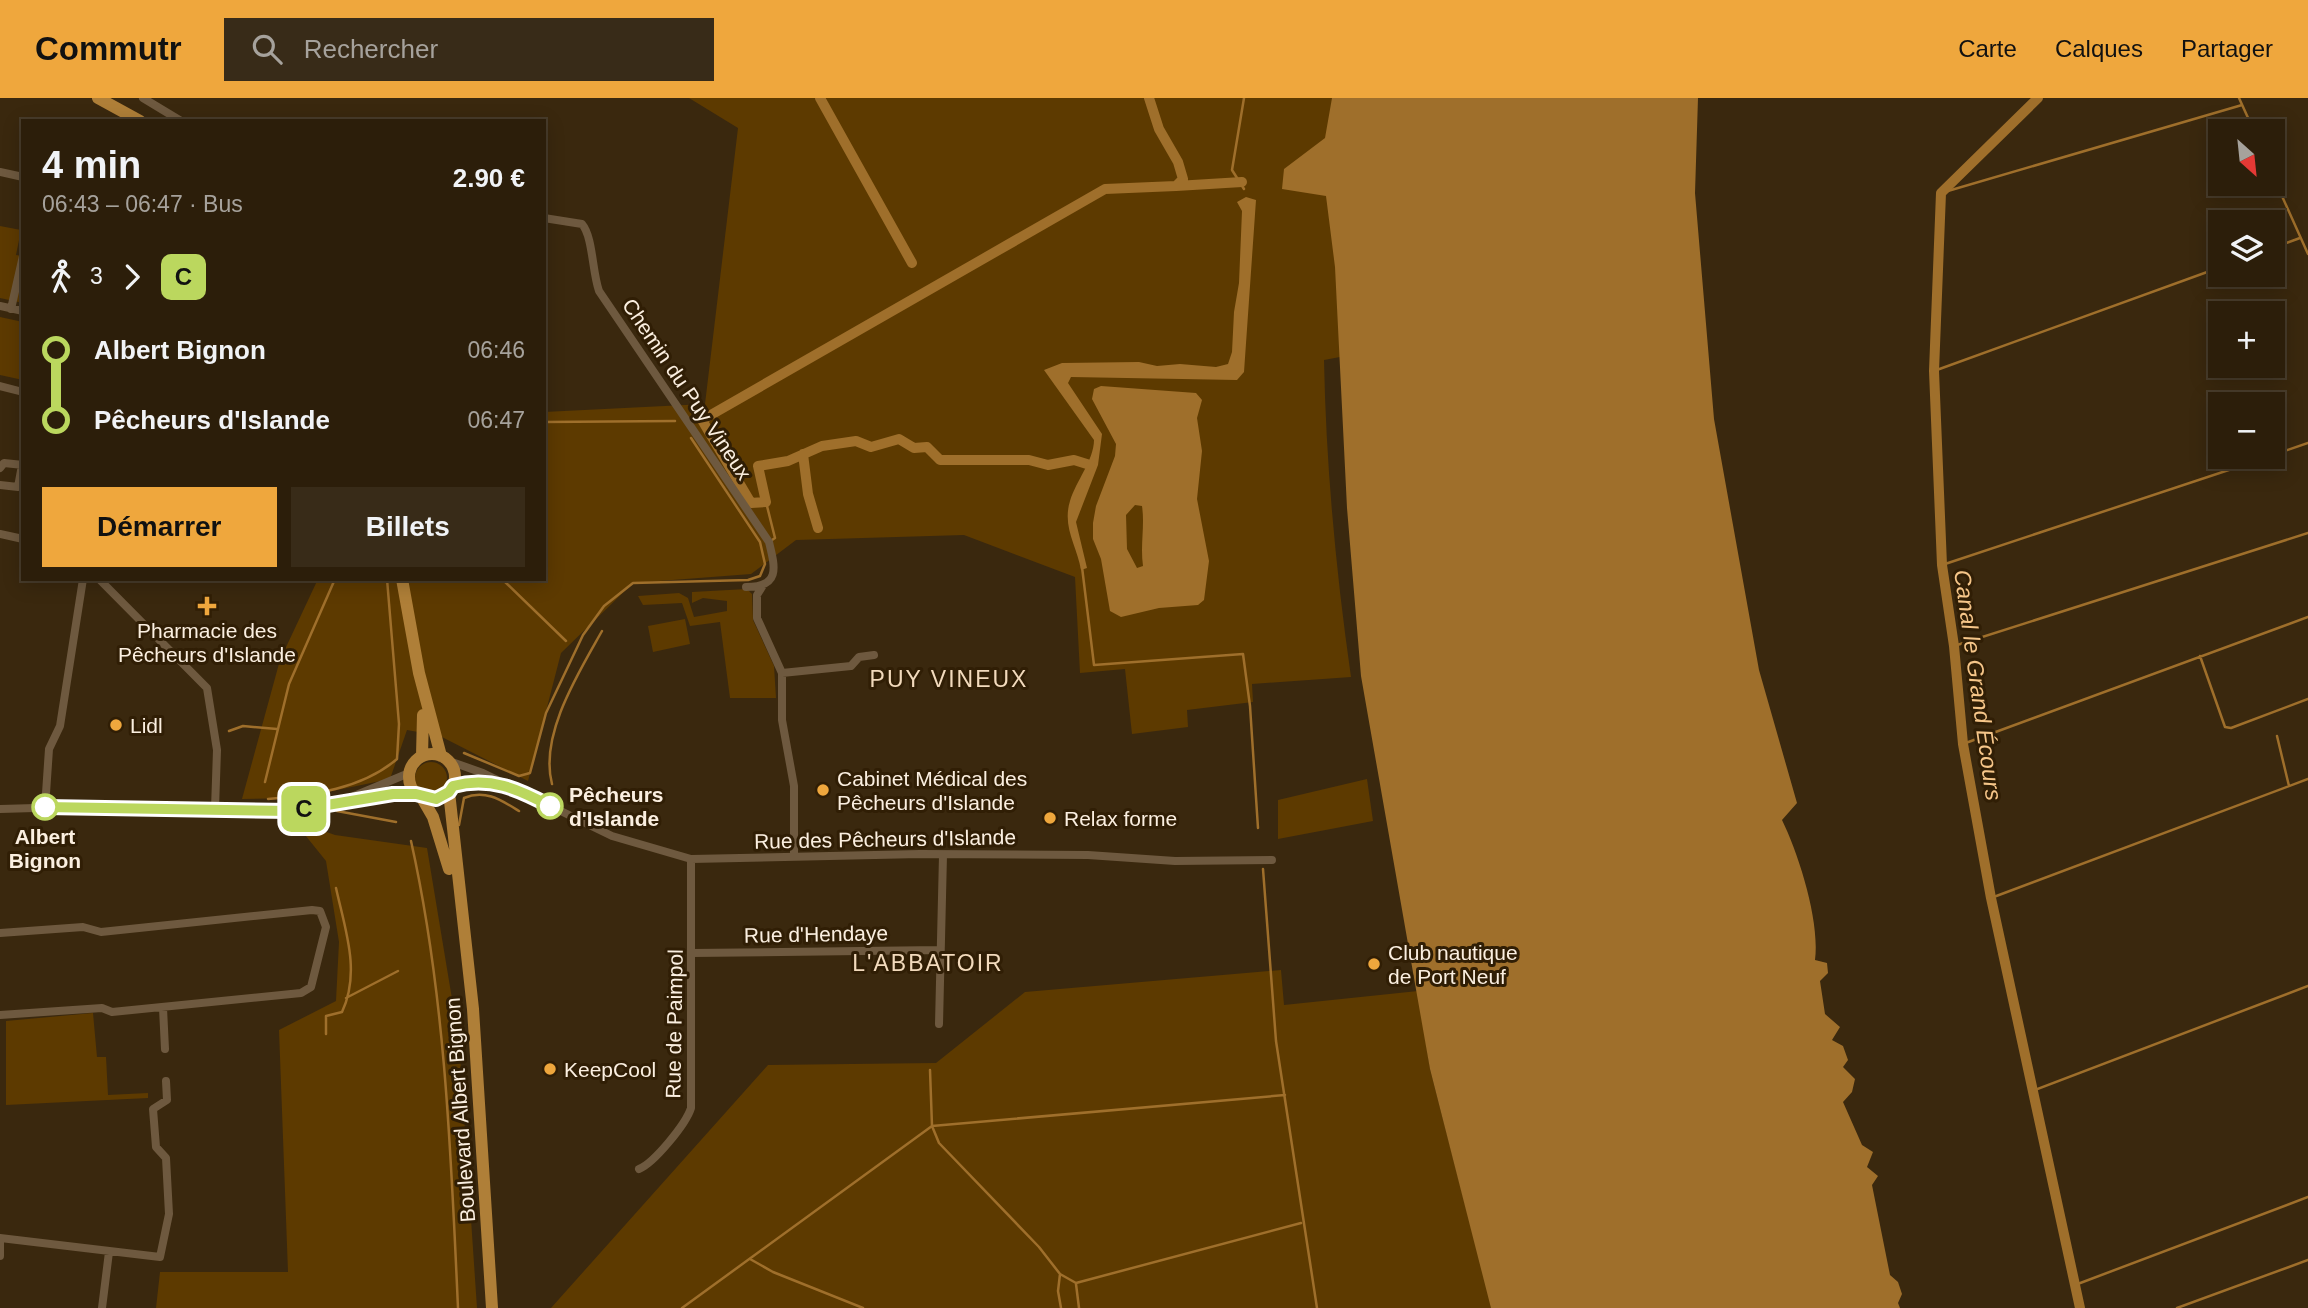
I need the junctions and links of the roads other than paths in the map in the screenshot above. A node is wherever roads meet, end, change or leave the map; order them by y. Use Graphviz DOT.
graph roads {
  1 [pos="98,98"];
  2 [pos="143,98"];
  3 [pos="136,119"];
  4 [pos="178,119"];
  5 [pos="0,172"];
  6 [pos="21,177"];
  7 [pos="546,218"];
  8 [pos="21,265"];
  9 [pos="0,306"];
  10 [pos="11,309"];
  11 [pos="21,311"];
  12 [pos="0,386"];
  13 [pos="21,391"];
  14 [pos="21,465"];
  15 [pos="0,468"];
  16 [pos="21,470"];
  17 [pos="0,485"];
  18 [pos="0,534"];
  19 [pos="21,539"];
  20 [pos="83,581"];
  21 [pos="101,581"];
  22 [pos="402,581"];
  23 [pos="746,587"];
  24 [pos="762,587"];
  25 [pos="874,655"];
  26 [pos="419,673"];
  27 [pos="782,673"];
  28 [pos="422,756"];
  29 [pos="445,758"];
  30 [pos="409,773"];
  31 [pos="513,787"];
  32 [pos="451,789"];
  33 [pos="419,796"];
  34 [pos="328,804"];
  35 [pos="45,807"];
  36 [pos="0,809"];
  37 [pos="215,809"];
  38 [pos="943,855"];
  39 [pos="794,857"];
  40 [pos="691,859"];
  41 [pos="1272,860"];
  42 [pos="459,909"];
  43 [pos="0,933"];
  44 [pos="940,950"];
  45 [pos="692,953"];
  46 [pos="163,1008"];
  47 [pos="0,1016"];
  48 [pos="939,1024"];
  49 [pos="165,1049"];
  50 [pos="166,1081"];
  51 [pos="639,1169"];
  52 [pos="0,1238"];
  53 [pos="109,1252"];
  54 [pos="0,1256"];
  55 [pos="102,1308"];
  56 [pos="492,1308"];
  1 -- 3 [label="main road"];
  2 -- 4 [label="street"];
  5 -- 6 [label="street"];
  7 -- 24 [label="street, Chemin du Puy Vineux"];
  8 -- 10 [label="street"];
  9 -- 10 [label="street"];
  10 -- 11 [label="street"];
  12 -- 13 [label="street"];
  14 -- 15 [label="street"];
  16 -- 17 [label="street"];
  18 -- 19 [label="street"];
  20 -- 35 [label="street"];
  21 -- 37 [label="street"];
  22 -- 26 [label="main road"];
  23 -- 24 [label="street"];
  24 -- 27 [label="street, Chemin du Puy Vineux"];
  25 -- 27 [label="street"];
  26 -- 28 [label="main road"];
  26 -- 29 [label="main road"];
  27 -- 39 [label="street"];
  28 -- 29 [label="main road"];
  28 -- 30 [label="main road"];
  29 -- 31 [label="street, Rue des Pêcheurs d'Islande"];
  29 -- 32 [label="main road"];
  30 -- 33 [label="main road"];
  30 -- 34 [label="street"];
  31 -- 32 [label="street, Rue des Pêcheurs d'Islande"];
  31 -- 40 [label="street, Rue des Pêcheurs d'Islande"];
  32 -- 33 [label="main road"];
  32 -- 42 [label="main road, Boulevard Albert Bignon"];
  33 -- 34 [label="street"];
  33 -- 42 [label="main road, Boulevard Albert Bignon"];
  34 -- 37 [label="street"];
  35 -- 36 [label="street"];
  35 -- 37 [label="street"];
  38 -- 39 [label="street, Rue des Pêcheurs d'Islande"];
  38 -- 41 [label="street, Rue des Pêcheurs d'Islande"];
  38 -- 44 [label="street"];
  39 -- 40 [label="street, Rue des Pêcheurs d'Islande"];
  40 -- 45 [label="street, Rue de Paimpol"];
  42 -- 56 [label="main road, Boulevard Albert Bignon"];
  43 -- 46 [label="street"];
  44 -- 45 [label="street, Rue d'Hendaye"];
  44 -- 48 [label="street"];
  45 -- 51 [label="street, Rue de Paimpol"];
  46 -- 47 [label="street"];
  46 -- 49 [label="street"];
  50 -- 53 [label="street"];
  52 -- 53 [label="street"];
  52 -- 54 [label="street"];
  53 -- 55 [label="street"];
}
